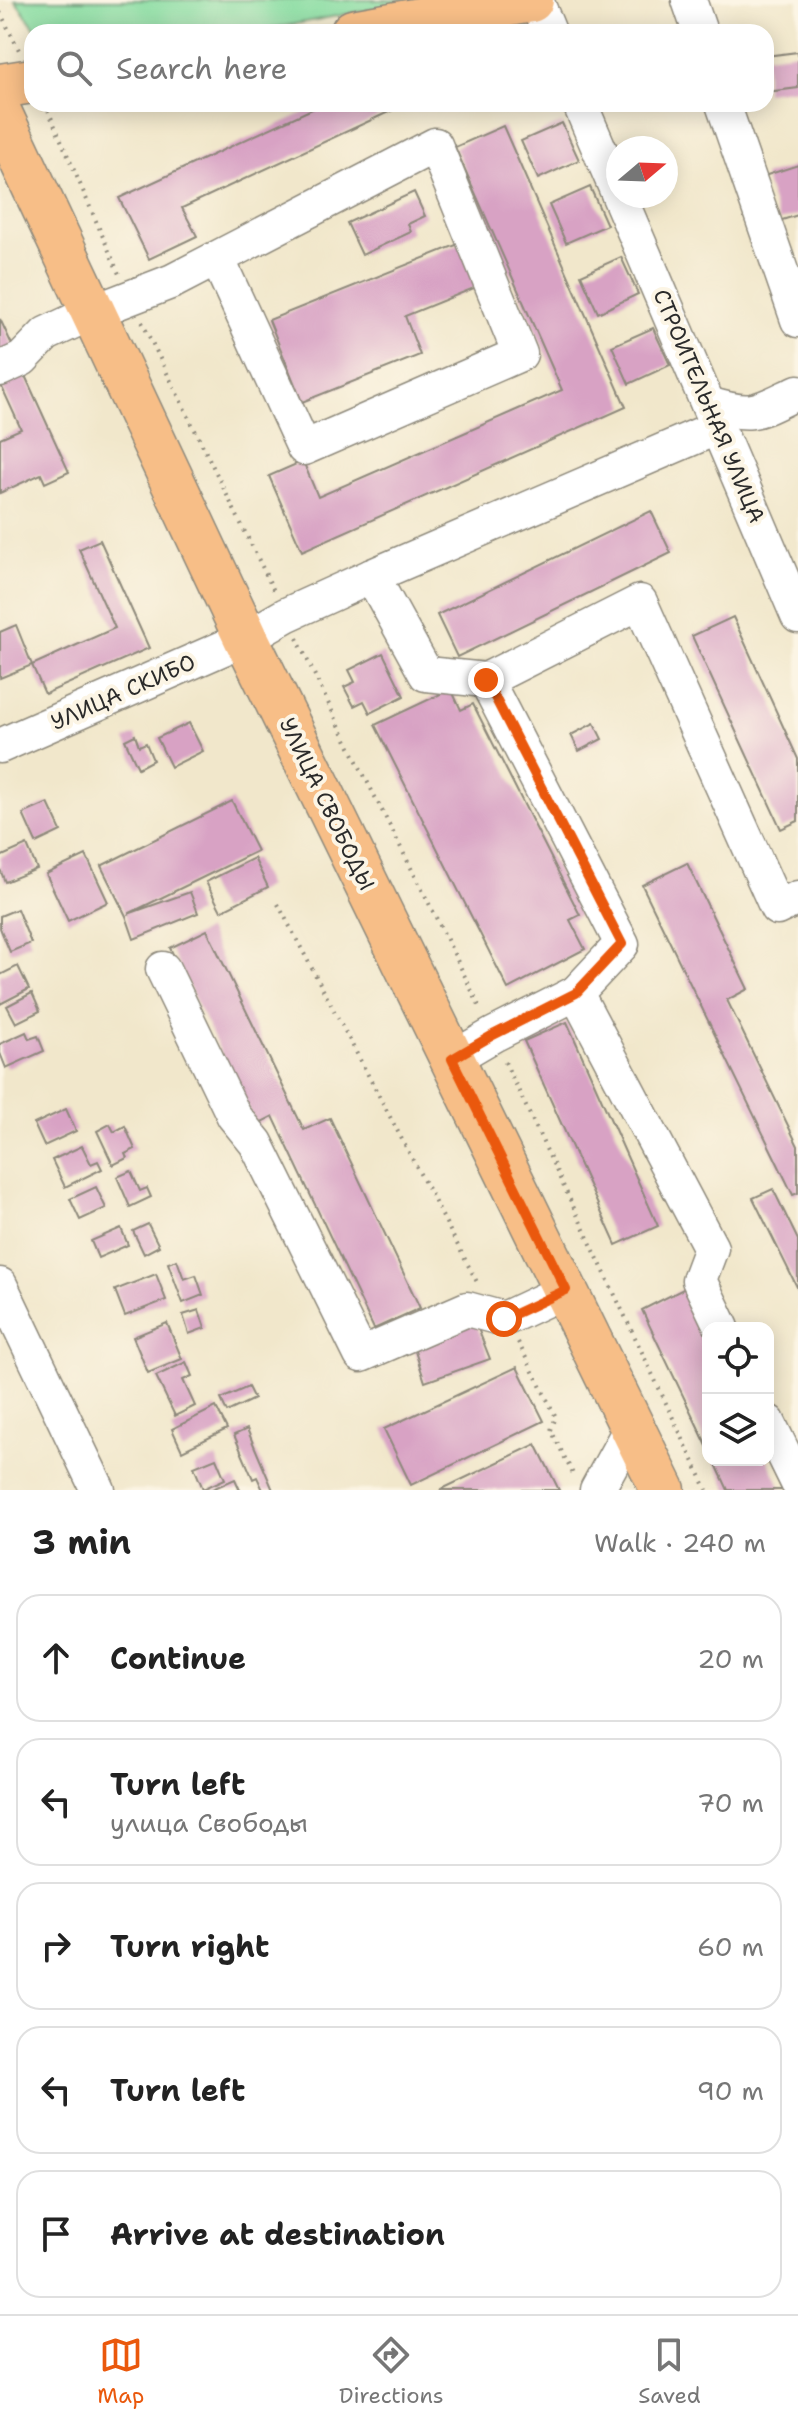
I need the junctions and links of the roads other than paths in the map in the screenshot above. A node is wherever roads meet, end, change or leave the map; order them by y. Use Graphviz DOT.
graph roads {
  1 [pos="533,0"];
  2 [pos="689,0"];
  3 [pos="398,24"];
  4 [pos="545,24"];
  5 [pos="697,24"];
  6 [pos="583,112"];
  7 [pos="726,112"];
  8 [pos="0,114"];
  9 [pos="606,166"];
  10 [pos="624,208"];
  11 [pos="217,258"];
  12 [pos="788,261"];
  13 [pos="112,305"];
  14 [pos="798,320"];
  15 [pos="0,369"];
  16 [pos="798,392"];
  17 [pos="713,416"];
  18 [pos="372,576"];
  19 [pos="798,616"];
  20 [pos="246,638"];
  21 [pos="486,680"];
  22 [pos="0,746"];
  23 [pos="798,898"];
  24 [pos="163,969"];
  25 [pos="576,993"];
  26 [pos="452,1059"];
  27 [pos="0,1285"];
  28 [pos="566,1290"];
  29 [pos="719,1322"];
  30 [pos="632,1426"];
  31 [pos="774,1434"];
  32 [pos="798,1483"];
  33 [pos="586,1484"];
  34 [pos="98,1490"];
  35 [pos="663,1490"];
  1 -- 3 [label="main road"];
  1 -- 4 [label="street"];
  2 -- 5 [label="street"];
  6 -- 9 [label="street, СТРОИТЕЛЬНАЯ УЛИЦА"];
  7 -- 12 [label="street"];
  8 -- 13 [label="main road, УЛИЦА СВОБОДЫ"];
  10 -- 17 [label="street, СТРОИТЕЛЬНАЯ УЛИЦА"];
  11 -- 11 [label="street"];
  11 -- 13 [label="street"];
  12 -- 14 [label="street"];
  13 -- 15 [label="street"];
  13 -- 20 [label="main road, УЛИЦА СВОБОДЫ"];
  16 -- 17 [label="street"];
  17 -- 18 [label="street, УЛИЦА СКИБО"];
  17 -- 19 [label="street, СТРОИТЕЛЬНАЯ УЛИЦА"];
  18 -- 20 [label="street, УЛИЦА СКИБО"];
  18 -- 21 [label="street"];
  20 -- 22 [label="street, УЛИЦА СКИБО"];
  20 -- 26 [label="main road, УЛИЦА СВОБОДЫ"];
  21 -- 23 [label="street"];
  21 -- 25 [label="street"];
  24 -- 28 [label="street"];
  25 -- 26 [label="street"];
  25 -- 29 [label="street"];
  26 -- 28 [label="main road, УЛИЦА СВОБОДЫ"];
  27 -- 34 [label="street"];
  28 -- 30 [label="main road, УЛИЦА СВОБОДЫ"];
  30 -- 33 [label="street"];
  30 -- 35 [label="main road, УЛИЦА СВОБОДЫ"];
  31 -- 32 [label="street"];
}
